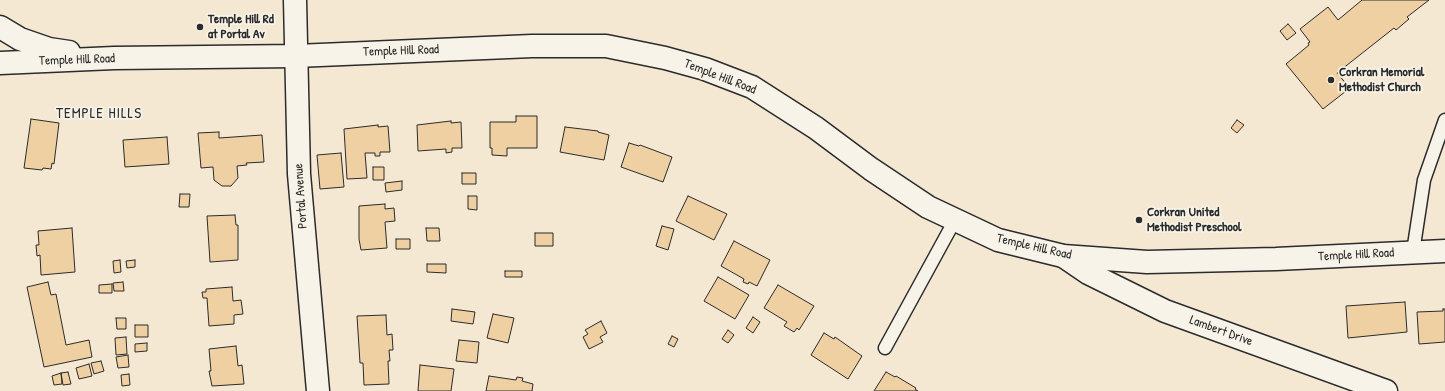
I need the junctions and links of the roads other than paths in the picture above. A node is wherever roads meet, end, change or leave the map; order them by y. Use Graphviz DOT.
graph roads {
  1 [pos="295,0"];
  2 [pos="0,26"];
  3 [pos="296,56"];
  4 [pos="114,58"];
  5 [pos="0,63"];
  6 [pos="1445,120"];
  7 [pos="955,220"];
  8 [pos="1445,251"];
  9 [pos="1413,252"];
  10 [pos="1063,256"];
  11 [pos="885,348"];
  12 [pos="318,391"];
  13 [pos="1386,391"];
  1 -- 3 [label="main road, Portal Avenue"];
  2 -- 4 [label="main road"];
  3 -- 4 [label="main road, Temple Hill Road"];
  3 -- 7 [label="main road, Temple Hill Road"];
  3 -- 12 [label="main road, Portal Avenue"];
  4 -- 5 [label="main road, Temple Hill Road"];
  6 -- 9 [label="lane"];
  7 -- 10 [label="main road, Temple Hill Road"];
  7 -- 11 [label="lane"];
  8 -- 9 [label="main road, Temple Hill Road"];
  9 -- 10 [label="main road, Temple Hill Road"];
  10 -- 13 [label="main road, Lambert Drive"];
}
